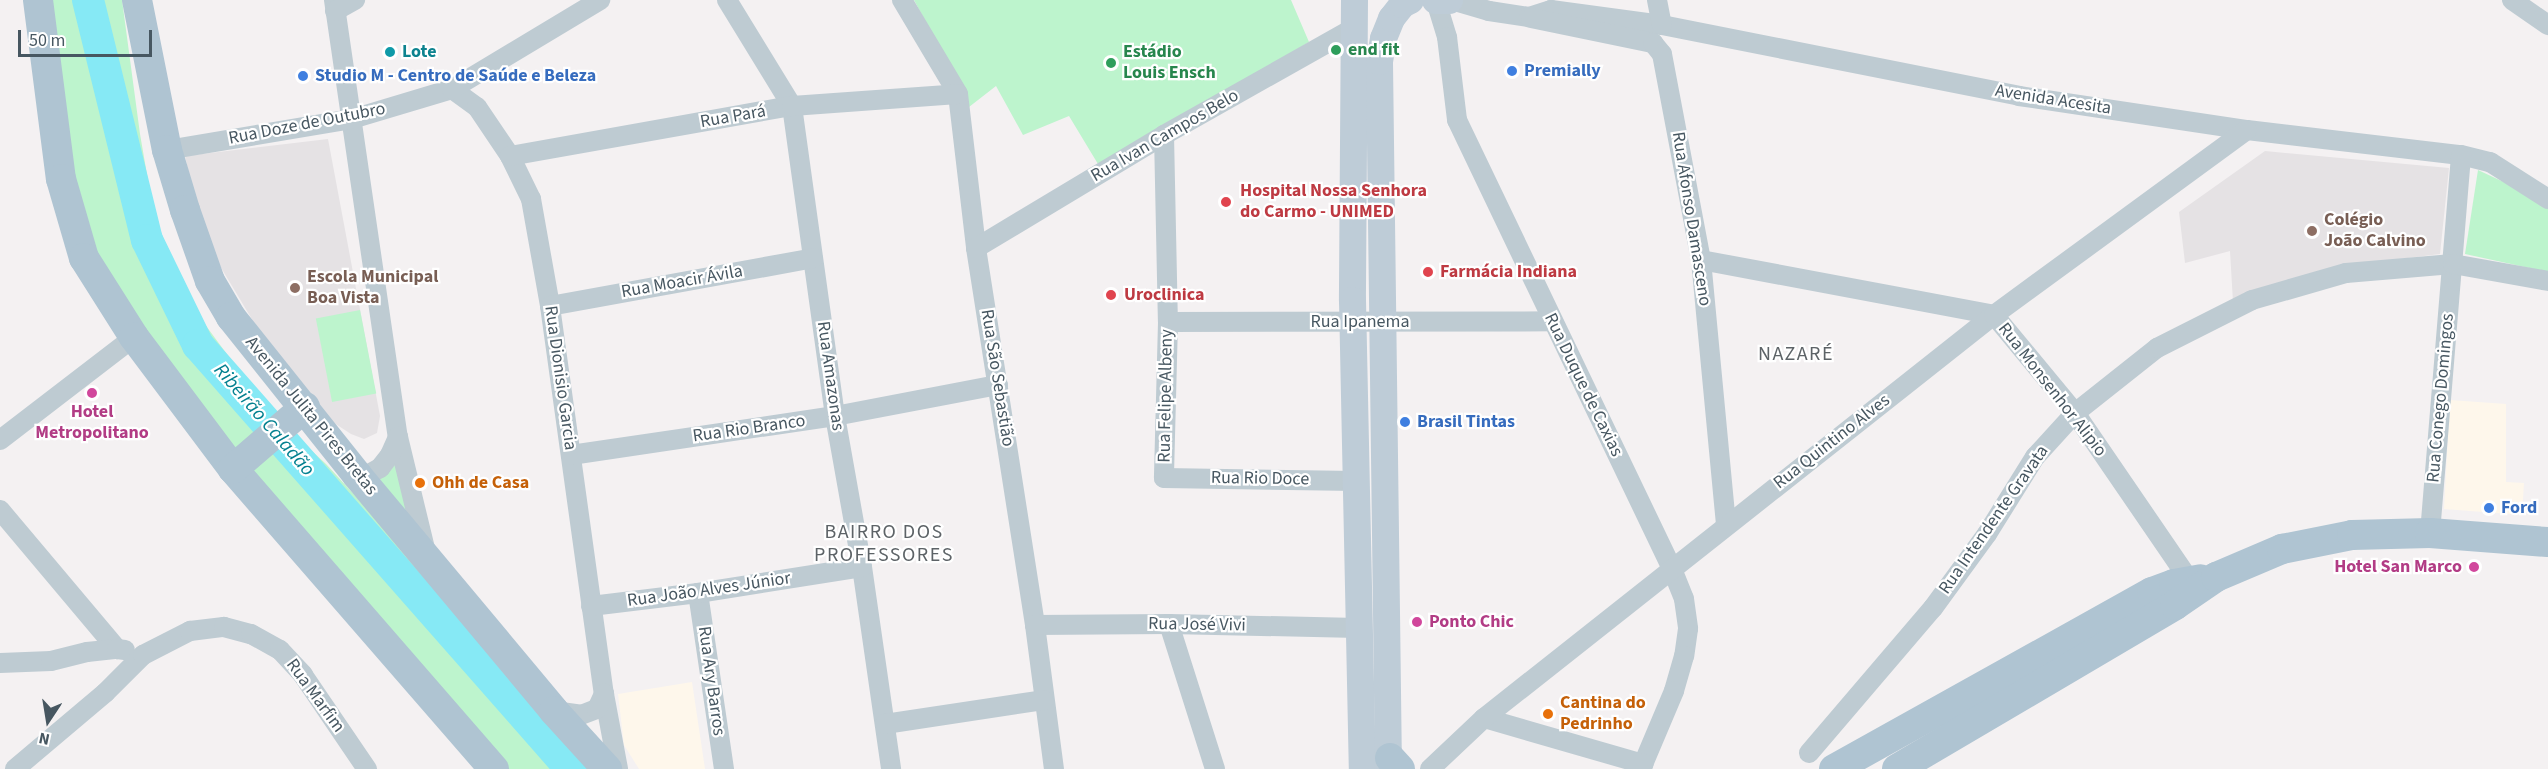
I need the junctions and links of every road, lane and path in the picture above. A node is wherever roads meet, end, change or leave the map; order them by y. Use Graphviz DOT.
graph roads {
  1 [pos="38,0"];
  2 [pos="137,0"];
  3 [pos="355,0"];
  4 [pos="600,0"];
  5 [pos="727,0"];
  6 [pos="902,0"];
  7 [pos="1354,0"];
  8 [pos="1386,0"];
  9 [pos="1410,0"];
  10 [pos="1436,0"];
  11 [pos="1450,0"];
  12 [pos="1657,0"];
  13 [pos="2512,0"];
  14 [pos="334,6"];
  15 [pos="1539,9"];
  16 [pos="1662,25"];
  17 [pos="2548,25"];
  18 [pos="1356,27"];
  19 [pos="452,89"];
  20 [pos="958,94"];
  21 [pos="792,106"];
  22 [pos="352,119"];
  23 [pos="2247,130"];
  24 [pos="1164,135"];
  25 [pos="168,150"];
  26 [pos="2461,155"];
  27 [pos="510,156"];
  28 [pos="2548,199"];
  29 [pos="976,248"];
  30 [pos="813,258"];
  31 [pos="1701,260"];
  32 [pos="2453,264"];
  33 [pos="2548,281"];
  34 [pos="550,306"];
  35 [pos="1994,315"];
  36 [pos="1382,321"];
  37 [pos="1552,321"];
  38 [pos="1168,322"];
  39 [pos="1353,322"];
  40 [pos="134,337"];
  41 [pos="998,385"];
  42 [pos="2074,413"];
  43 [pos="297,415"];
  44 [pos="835,416"];
  45 [pos="398,437"];
  46 [pos="0,440"];
  47 [pos="571,455"];
  48 [pos="233,469"];
  49 [pos="357,475"];
  50 [pos="1164,478"];
  51 [pos="1356,481"];
  52 [pos="0,510"];
  53 [pos="1726,526"];
  54 [pos="2430,533"];
  55 [pos="2548,542"];
  56 [pos="428,560"];
  57 [pos="862,567"];
  58 [pos="1672,569"];
  59 [pos="2201,583"];
  60 [pos="698,593"];
  61 [pos="591,606"];
  62 [pos="1169,624"];
  63 [pos="1035,625"];
  64 [pos="1358,628"];
  65 [pos="117,649"];
  66 [pos="143,655"];
  67 [pos="0,663"];
  68 [pos="604,694"];
  69 [pos="1043,700"];
  70 [pos="554,711"];
  71 [pos="1484,718"];
  72 [pos="885,724"];
  73 [pos="1809,753"];
  74 [pos="1393,765"];
  75 [pos="1642,766"];
  76 [pos="15,769"];
  77 [pos="367,769"];
  78 [pos="495,769"];
  79 [pos="607,769"];
  80 [pos="618,769"];
  81 [pos="724,769"];
  82 [pos="891,769"];
  83 [pos="1054,769"];
  84 [pos="1215,769"];
  85 [pos="1362,769"];
  86 [pos="1430,769"];
  87 [pos="1834,769"];
  88 [pos="1897,769"];
  1 -- 40 [label="main road"];
  2 -- 25 [label="main road, Avenida Julita Pires Bretas"];
  3 -- 14 [label="street"];
  4 -- 19 [label="street, Rua Doze de Outubro"];
  5 -- 21 [label="street, Rua Amazonas"];
  6 -- 20 [label="street, Rua São Sebastião"];
  7 -- 18 [label="main road"];
  8 -- 18 [label="main road"];
  9 -- 36 [label="main road"];
  10 -- 11 [label="main road"];
  10 -- 37 [label="street, Rua Duque de Caxias"];
  11 -- 15 [label="street, Avenida Acesita"];
  12 -- 16 [label="street"];
  13 -- 17 [label="street"];
  14 -- 22 [label="street"];
  15 -- 16 [label="street, Avenida Acesita"];
  15 -- 31 [label="street, Rua Afonso Damasceno"];
  16 -- 23 [label="street, Avenida Acesita"];
  18 -- 24 [label="street, Rua Ivan Campos Belo"];
  18 -- 39 [label="main road"];
  19 -- 22 [label="street, Rua Doze de Outubro"];
  19 -- 27 [label="street, Rua Dionisio Garcia"];
  20 -- 21 [label="street, Rua Pará"];
  20 -- 29 [label="street, Rua São Sebastião"];
  21 -- 27 [label="street, Rua Pará"];
  21 -- 30 [label="street, Rua Amazonas"];
  22 -- 25 [label="street, Rua Doze de Outubro"];
  22 -- 45 [label="street"];
  23 -- 26 [label="street, Avenida Acesita"];
  23 -- 35 [label="street, Rua Quintino Alves"];
  24 -- 29 [label="street, Rua Ivan Campos Belo"];
  24 -- 38 [label="street, Rua Felipe Albeny"];
  25 -- 43 [label="main road, Avenida Julita Pires Bretas"];
  26 -- 28 [label="street, Avenida Acesita"];
  26 -- 32 [label="street, Rua Conego Domingos"];
  27 -- 34 [label="street, Rua Dionisio Garcia"];
  29 -- 41 [label="street, Rua São Sebastião"];
  30 -- 34 [label="street, Rua Moacir Ávila"];
  30 -- 44 [label="street, Rua Amazonas"];
  31 -- 35 [label="street, Rua Monsenhor Alipio"];
  31 -- 53 [label="street, Rua Afonso Damasceno"];
  32 -- 33 [label="street, Rua Intendente Gravata"];
  32 -- 42 [label="street, Rua Intendente Gravata"];
  32 -- 54 [label="street, Rua Conego Domingos"];
  34 -- 47 [label="street, Rua Dionisio Garcia"];
  35 -- 42 [label="street, Rua Monsenhor Alipio"];
  35 -- 53 [label="street, Rua Quintino Alves"];
  36 -- 37 [label="street, Rua Ipanema"];
  36 -- 39 [label="street, Rua Ipanema"];
  36 -- 74 [label="main road"];
  37 -- 58 [label="street, Rua Duque de Caxias"];
  38 -- 39 [label="street, Rua Ipanema"];
  38 -- 50 [label="street, Rua Felipe Albeny"];
  39 -- 51 [label="main road"];
  40 -- 46 [label="street"];
  40 -- 48 [label="main road"];
  41 -- 44 [label="street, Rua Rio Branco"];
  41 -- 63 [label="street, Rua São Sebastião"];
  42 -- 59 [label="street, Rua Monsenhor Alipio"];
  42 -- 73 [label="street, Rua Intendente Gravata"];
  43 -- 48 [label="main road"];
  43 -- 49 [label="main road, Avenida Julita Pires Bretas"];
  44 -- 47 [label="street, Rua Rio Branco"];
  44 -- 57 [label="street, Rua Amazonas"];
  45 -- 49 [label="street"];
  45 -- 56 [label="street"];
  47 -- 61 [label="street, Rua Dionisio Garcia"];
  48 -- 78 [label="main road"];
  49 -- 56 [label="main road, Avenida Julita Pires Bretas"];
  50 -- 51 [label="street, Rua Rio Doce"];
  51 -- 64 [label="main road"];
  52 -- 65 [label="street"];
  53 -- 58 [label="street, Rua Quintino Alves"];
  54 -- 55 [label="main road"];
  54 -- 59 [label="main road"];
  56 -- 70 [label="main road, Avenida Julita Pires Bretas"];
  57 -- 60 [label="street, Rua João Alves Júnior"];
  57 -- 72 [label="street, Rua Amazonas"];
  58 -- 71 [label="street, Rua Quintino Alves"];
  58 -- 75 [label="street, Rua Duque de Caxias"];
  59 -- 87 [label="main road"];
  59 -- 88 [label="main road"];
  60 -- 61 [label="street, Rua João Alves Júnior"];
  60 -- 81 [label="street, Rua Ary Barros"];
  61 -- 68 [label="street, Rua Dionisio Garcia"];
  62 -- 63 [label="street, Rua José Vivi"];
  62 -- 64 [label="street, Rua José Vivi"];
  62 -- 84 [label="street"];
  63 -- 69 [label="street, Rua São Sebastião"];
  64 -- 85 [label="main road"];
  65 -- 66 [label="street"];
  65 -- 67 [label="street"];
  66 -- 76 [label="street, Rua Marfim"];
  66 -- 77 [label="street, Rua Marfim"];
  68 -- 70 [label="street"];
  68 -- 80 [label="street, Rua Dionisio Garcia"];
  69 -- 72 [label="street"];
  69 -- 83 [label="street, Rua São Sebastião"];
  70 -- 79 [label="main road, Avenida Julita Pires Bretas"];
  71 -- 75 [label="street"];
  71 -- 86 [label="street, Rua Quintino Alves"];
  72 -- 82 [label="street, Rua Amazonas"];
}
